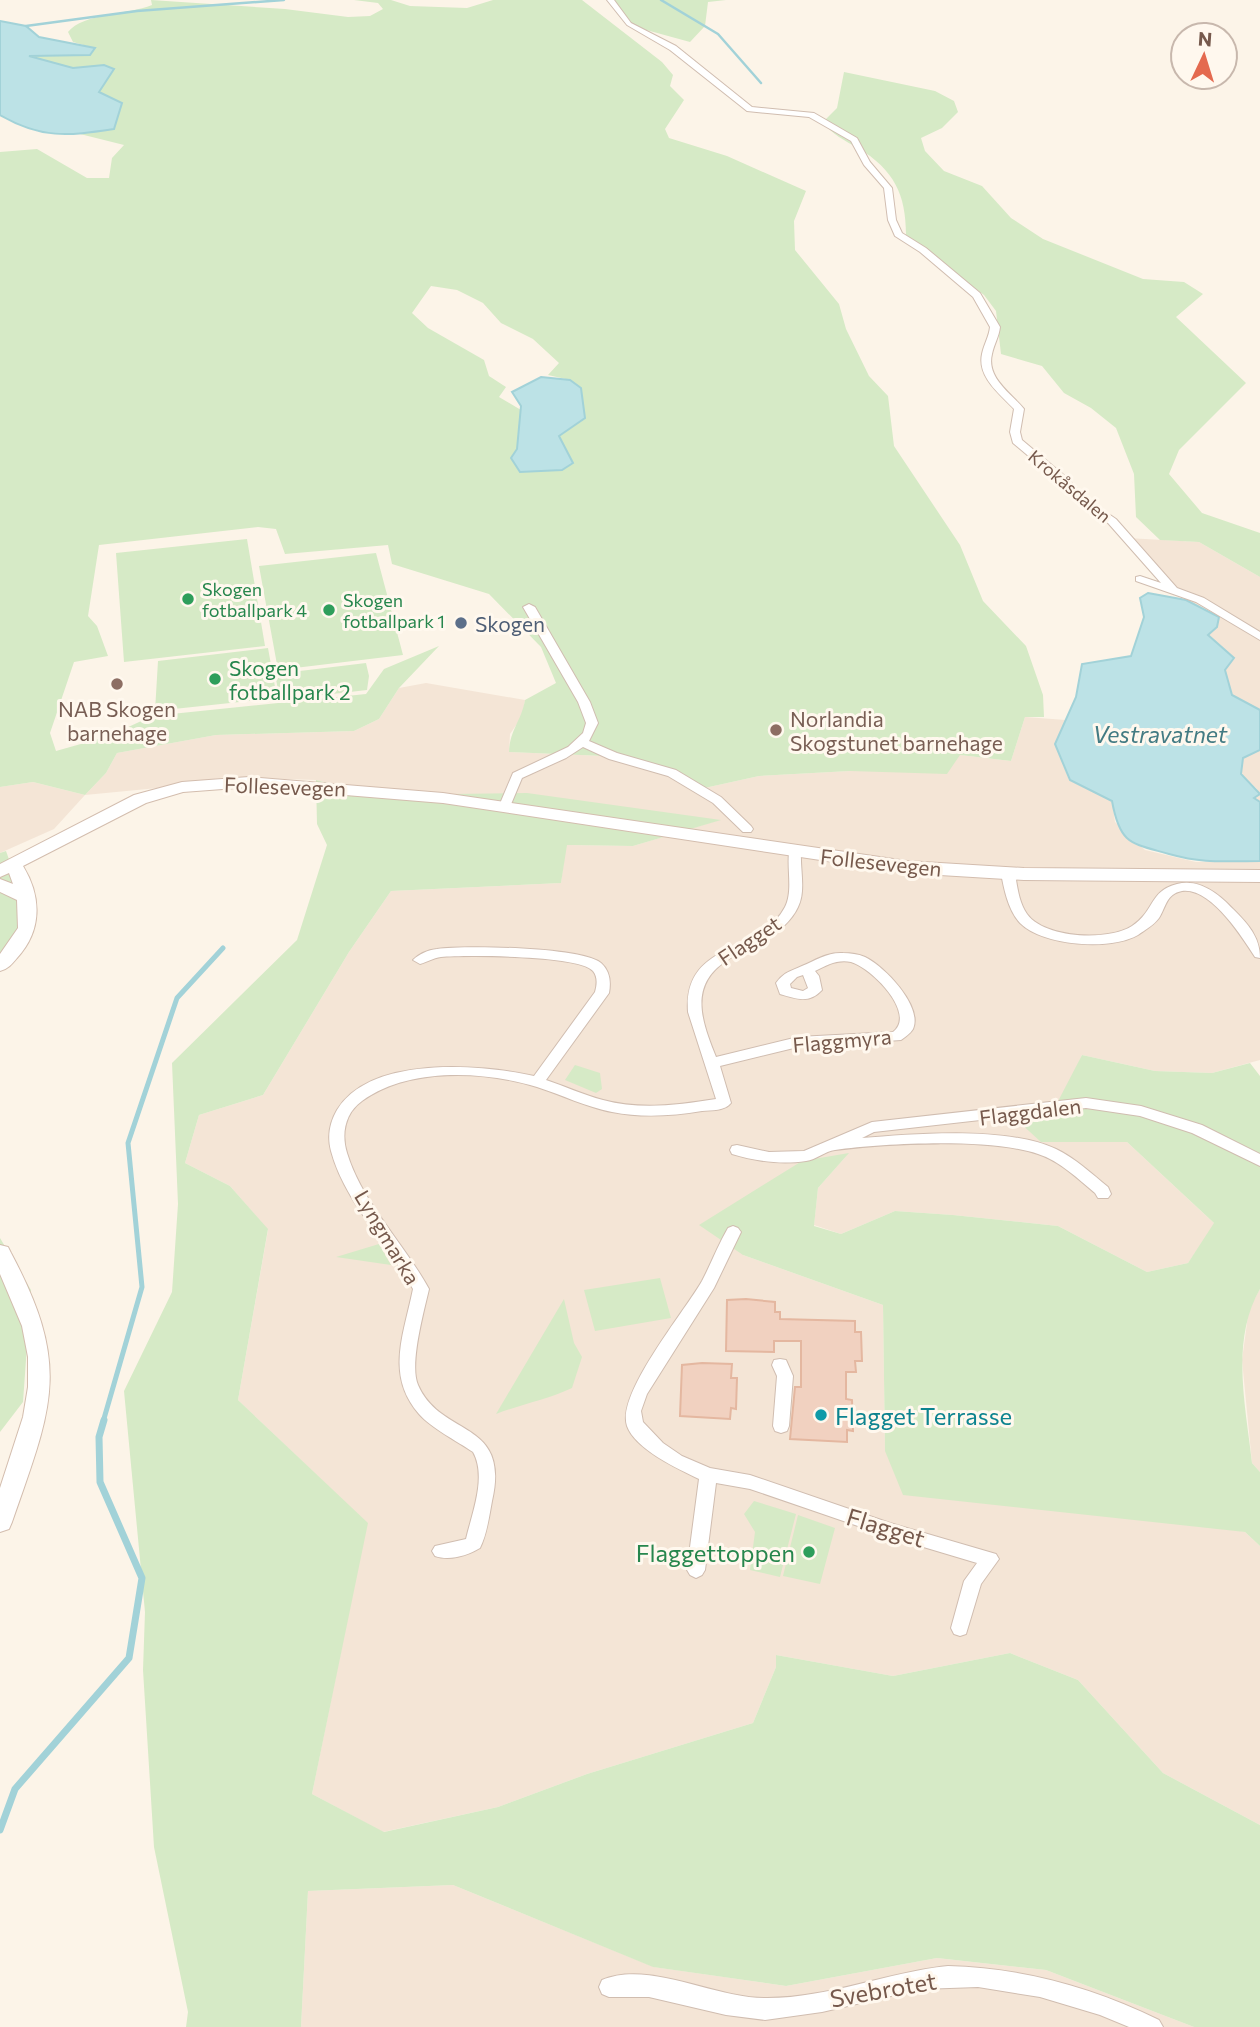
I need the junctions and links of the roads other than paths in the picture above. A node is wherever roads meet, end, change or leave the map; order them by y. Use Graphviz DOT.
graph roads {
  1 [pos="610,0"];
  2 [pos="1140,579"];
  3 [pos="1172,588"];
  4 [pos="529,607"];
  5 [pos="1260,637"];
  6 [pos="581,742"];
  7 [pos="505,806"];
  8 [pos="747,829"];
  9 [pos="795,853"];
  10 [pos="6,868"];
  11 [pos="1008,873"];
  12 [pos="1260,876"];
  13 [pos="0,885"];
  14 [pos="26,897"];
  15 [pos="1260,954"];
  16 [pos="420,960"];
  17 [pos="0,965"];
  18 [pos="805,970"];
  19 [pos="713,1063"];
  20 [pos="537,1082"];
  21 [pos="724,1103"];
  22 [pos="836,1145"];
  23 [pos="737,1150"];
  24 [pos="1260,1161"];
  25 [pos="1103,1194"];
  26 [pos="733,1232"];
  27 [pos="0,1253"];
  28 [pos="780,1365"];
  29 [pos="781,1426"];
  30 [pos="708,1475"];
  31 [pos="0,1522"];
  32 [pos="441,1550"];
  33 [pos="696,1570"];
  34 [pos="960,1628"];
  35 [pos="609,1987"];
  36 [pos="1152,2027"];
  1 -- 3 [label="street, Krokåsdalen"];
  2 -- 3 [label="street, Krokåsdalen"];
  3 -- 5 [label="street, Krokåsdalen"];
  4 -- 6 [label="street"];
  6 -- 7 [label="street"];
  6 -- 8 [label="street"];
  7 -- 9 [label="main road, Follesevegen"];
  7 -- 10 [label="main road, Follesevegen"];
  9 -- 11 [label="main road, Follesevegen"];
  9 -- 19 [label="street, Flagget"];
  10 -- 14 [label="main road"];
  11 -- 12 [label="main road, Follesevegen"];
  11 -- 15 [label="street"];
  13 -- 14 [label="main road"];
  14 -- 17 [label="main road"];
  16 -- 20 [label="street"];
  18 -- 19 [label="street, Flaggmyra"];
  19 -- 21 [label="street, Flagget"];
  20 -- 21 [label="street, Lyngmarka"];
  20 -- 32 [label="street, Lyngmarka"];
  22 -- 23 [label="street, Flaggdalen"];
  22 -- 24 [label="street, Flaggdalen"];
  22 -- 25 [label="street, Flaggdalen"];
  26 -- 30 [label="street, Flagget"];
  27 -- 31 [label="main road"];
  28 -- 29 [label="street"];
  30 -- 33 [label="street"];
  30 -- 34 [label="street, Flagget"];
  35 -- 36 [label="street, Svebrotet"];
}
